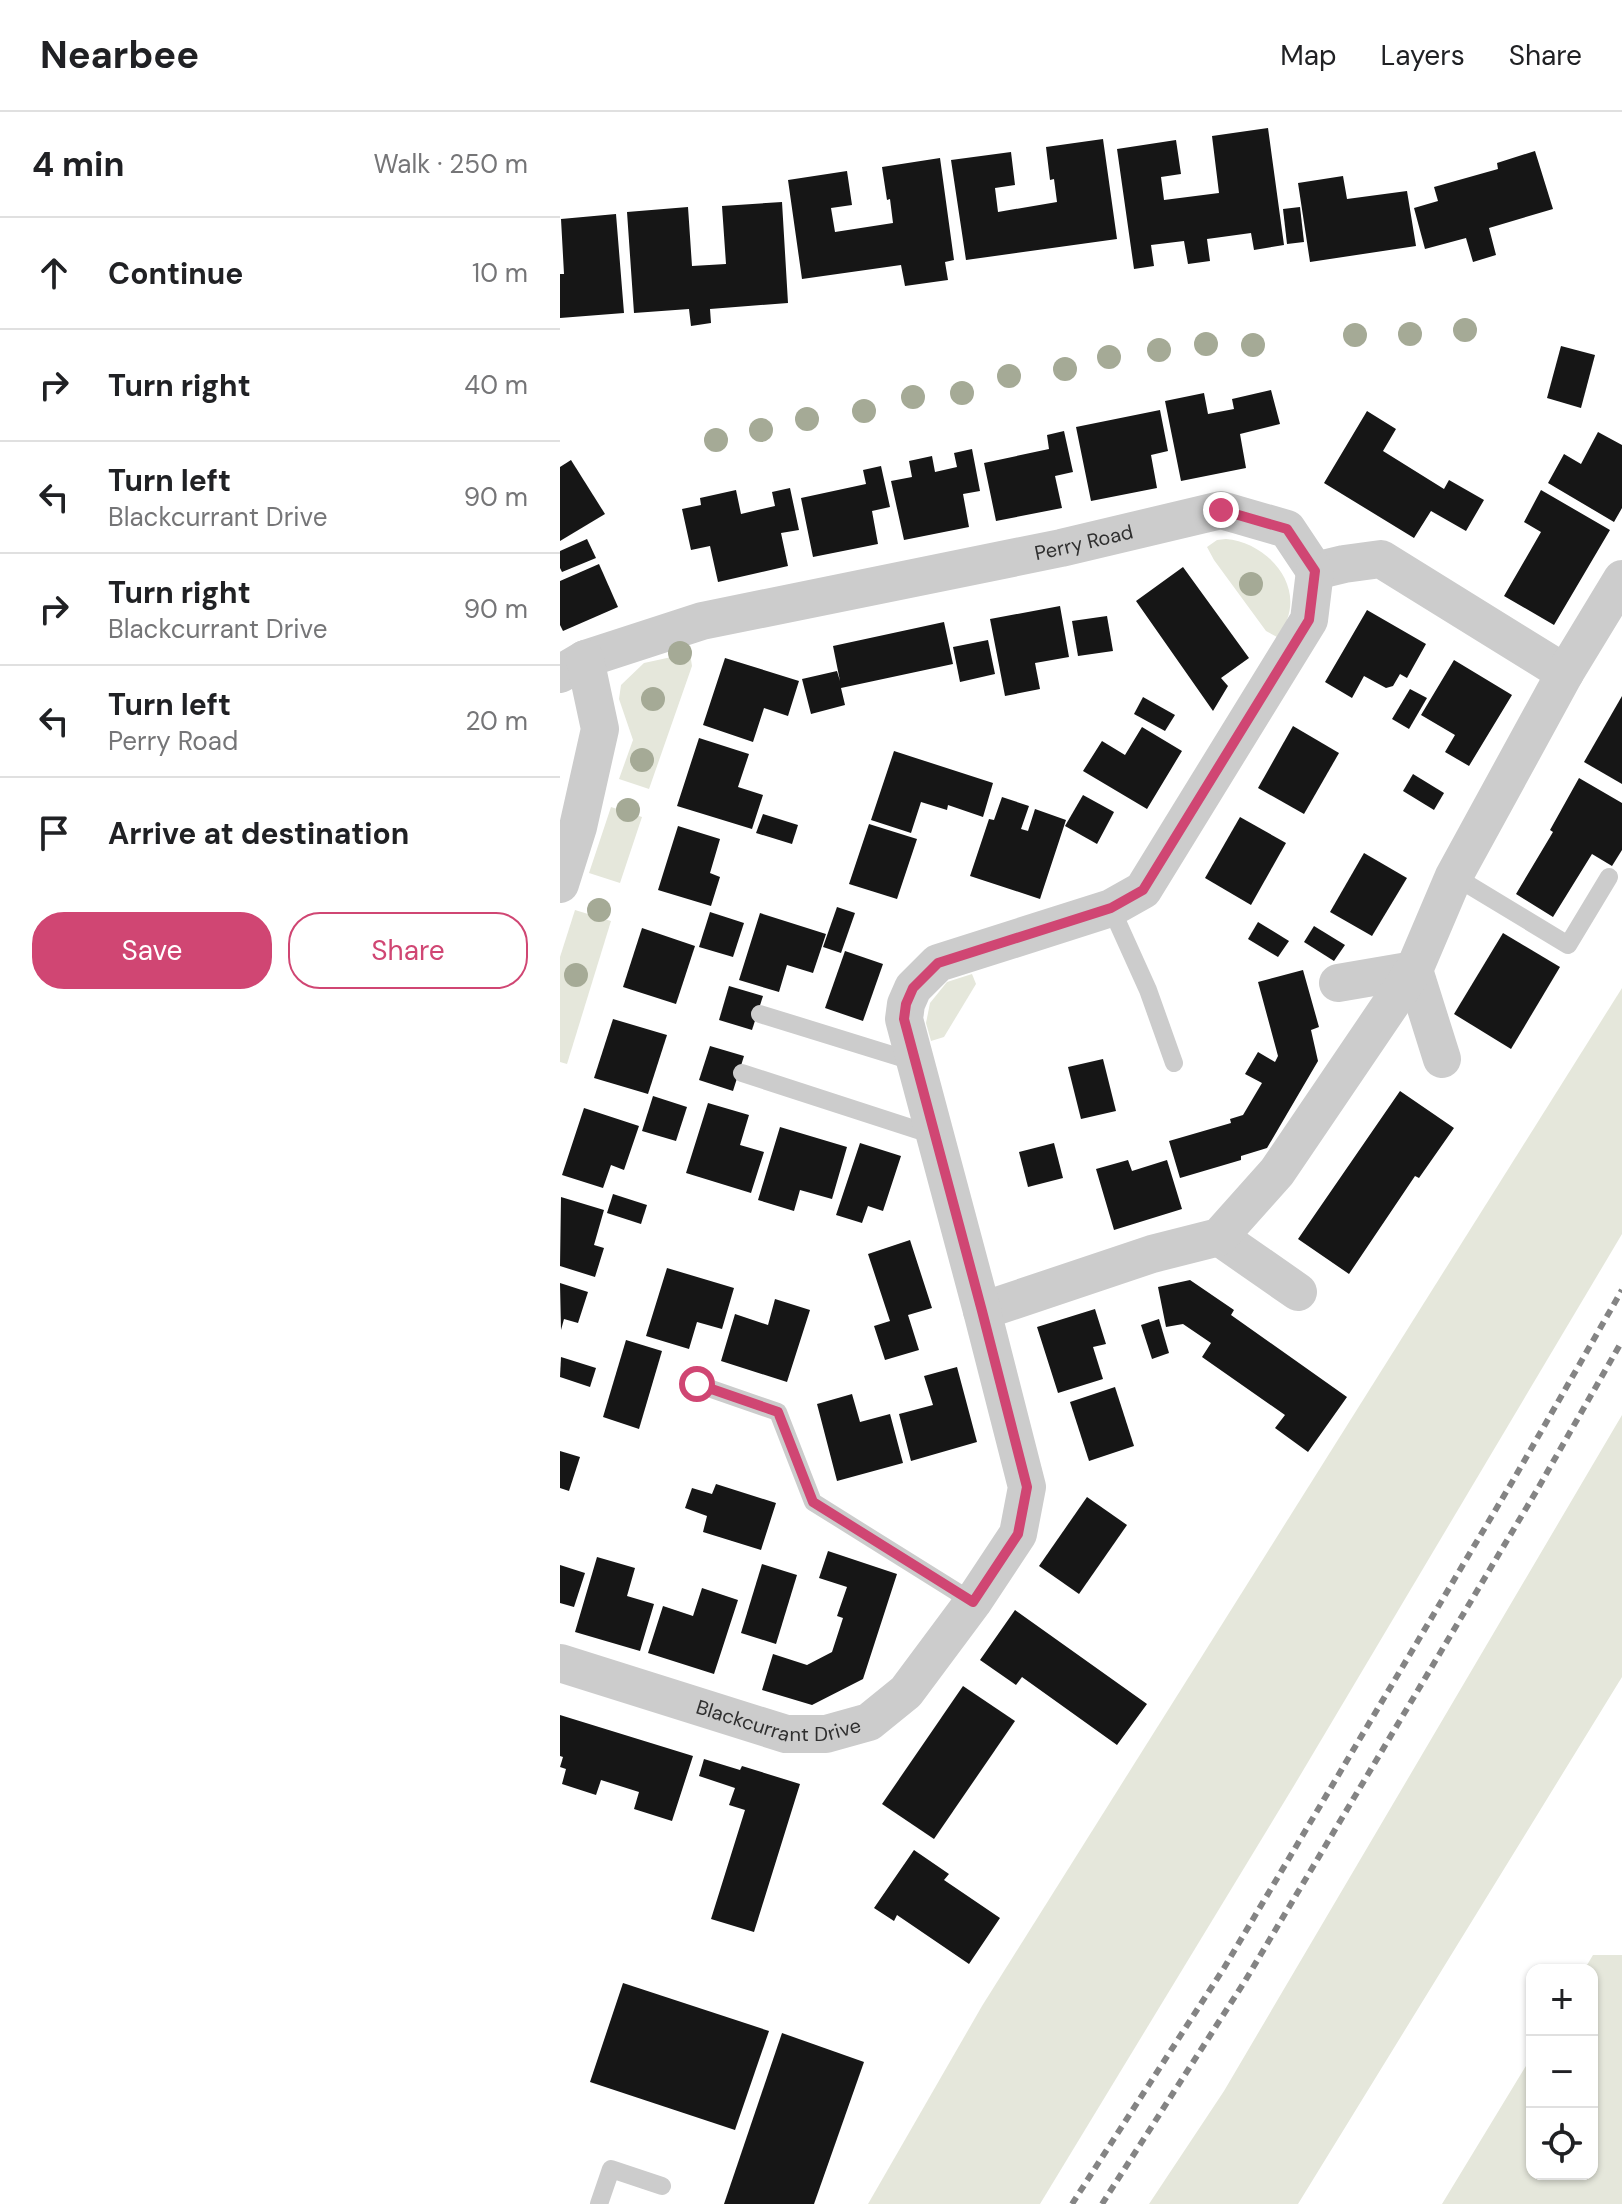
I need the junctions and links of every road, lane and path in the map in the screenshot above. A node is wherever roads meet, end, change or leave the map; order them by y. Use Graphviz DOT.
graph roads {
  1 [pos="1315,571"];
  2 [pos="1622,579"];
  3 [pos="572,667"];
  4 [pos="1565,673"];
  5 [pos="1454,876"];
  6 [pos="1609,877"];
  7 [pos="560,884"];
  8 [pos="1111,908"];
  9 [pos="1414,970"];
  10 [pos="1338,983"];
  11 [pos="760,1014"];
  12 [pos="1442,1059"];
  13 [pos="916,1062"];
  14 [pos="1174,1063"];
  15 [pos="742,1073"];
  16 [pos="936,1136"];
  17 [pos="1219,1237"];
  18 [pos="1298,1292"];
  19 [pos="982,1311"];
  20 [pos="697,1384"];
  21 [pos="973,1602"];
  22 [pos="560,1663"];
  23 [pos="662,2186"];
  24 [pos="599,2204"];
  1 -- 3 [label="street, Perry Road"];
  1 -- 4 [label="street"];
  1 -- 8 [label="street, Blackcurrant Drive"];
  2 -- 4 [label="street"];
  3 -- 7 [label="street"];
  4 -- 5 [label="street"];
  5 -- 6 [label="lane"];
  5 -- 9 [label="street"];
  8 -- 13 [label="street, Blackcurrant Drive"];
  8 -- 14 [label="lane"];
  9 -- 10 [label="street"];
  9 -- 12 [label="street"];
  9 -- 17 [label="street"];
  11 -- 13 [label="lane"];
  13 -- 16 [label="street, Blackcurrant Drive"];
  15 -- 16 [label="lane"];
  16 -- 19 [label="street, Blackcurrant Drive"];
  17 -- 18 [label="street"];
  17 -- 19 [label="street"];
  19 -- 21 [label="street, Blackcurrant Drive"];
  20 -- 21 [label="lane"];
  21 -- 22 [label="street, Blackcurrant Drive"];
  23 -- 24 [label="lane"];
}
